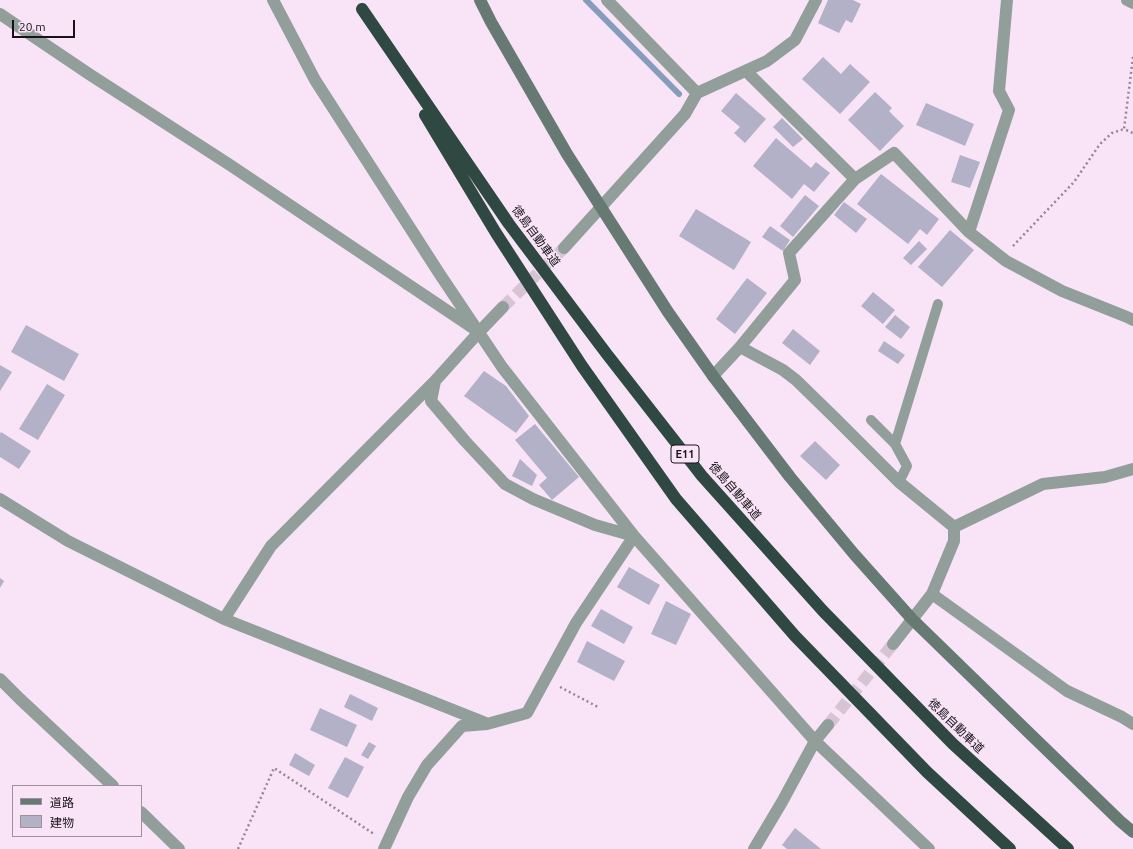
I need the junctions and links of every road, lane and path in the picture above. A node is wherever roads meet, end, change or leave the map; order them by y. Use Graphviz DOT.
graph roads {
  1 [pos="273,0"];
  2 [pos="480,0"];
  3 [pos="607,0"];
  4 [pos="816,0"];
  5 [pos="1007,0"];
  6 [pos="1127,0"];
  7 [pos="1133,3"];
  8 [pos="360,4"];
  9 [pos="0,14"];
  10 [pos="1133,57"];
  11 [pos="746,71"];
  12 [pos="697,93"];
  13 [pos="1124,129"];
  14 [pos="1133,133"];
  15 [pos="855,179"];
  16 [pos="601,206"];
  17 [pos="969,232"];
  18 [pos="564,248"];
  19 [pos="1002,258"];
  20 [pos="938,304"];
  21 [pos="504,307"];
  22 [pos="1133,320"];
  23 [pos="479,332"];
  24 [pos="740,347"];
  25 [pos="713,376"];
  26 [pos="435,381"];
  27 [pos="871,420"];
  28 [pos="896,444"];
  29 [pos="1133,469"];
  30 [pos="899,482"];
  31 [pos="0,499"];
  32 [pos="954,527"];
  33 [pos="634,536"];
  34 [pos="932,594"];
  35 [pos="224,619"];
  36 [pos="912,619"];
  37 [pos="894,644"];
  38 [pos="0,679"];
  39 [pos="545,679"];
  40 [pos="598,706"];
  41 [pos="487,724"];
  42 [pos="1133,724"];
  43 [pos="828,725"];
  44 [pos="815,741"];
  45 [pos="112,785"];
  46 [pos="142,813"];
  47 [pos="1133,832"];
  48 [pos="385,846"];
  49 [pos="179,849"];
  50 [pos="238,849"];
  51 [pos="754,849"];
  52 [pos="929,849"];
  53 [pos="1010,849"];
  54 [pos="1068,849"];
  1 -- 23 [label="street"];
  2 -- 16 [label="street"];
  3 -- 12 [label="street"];
  4 -- 11 [label="street"];
  5 -- 17 [label="street"];
  6 -- 7 [label="street"];
  8 -- 53 [label="highway, 徳島自動車道 / E11"];
  8 -- 54 [label="highway, 徳島自動車道 / E11"];
  9 -- 23 [label="street"];
  10 -- 13 [label="path"];
  11 -- 12 [label="street"];
  11 -- 15 [label="street"];
  12 -- 16 [label="street"];
  13 -- 14 [label="path"];
  13 -- 19 [label="path"];
  15 -- 17 [label="street"];
  15 -- 24 [label="street"];
  16 -- 18 [label="street"];
  16 -- 25 [label="street"];
  17 -- 19 [label="street"];
  19 -- 22 [label="street"];
  20 -- 28 [label="lane"];
  21 -- 23 [label="street"];
  23 -- 26 [label="street"];
  23 -- 33 [label="street"];
  24 -- 25 [label="street"];
  24 -- 30 [label="street"];
  25 -- 36 [label="street"];
  26 -- 33 [label="street"];
  26 -- 35 [label="street"];
  27 -- 28 [label="lane"];
  28 -- 30 [label="lane"];
  29 -- 32 [label="street"];
  30 -- 32 [label="street"];
  31 -- 35 [label="street"];
  32 -- 34 [label="street"];
  33 -- 39 [label="street"];
  33 -- 44 [label="street"];
  34 -- 36 [label="street"];
  34 -- 42 [label="street"];
  35 -- 41 [label="street"];
  36 -- 37 [label="street"];
  36 -- 47 [label="street"];
  38 -- 45 [label="street"];
  39 -- 40 [label="path"];
  39 -- 41 [label="street"];
  41 -- 48 [label="street"];
  43 -- 44 [label="street"];
  44 -- 51 [label="street"];
  44 -- 52 [label="street"];
  46 -- 49 [label="street"];
  48 -- 50 [label="path"];
}
